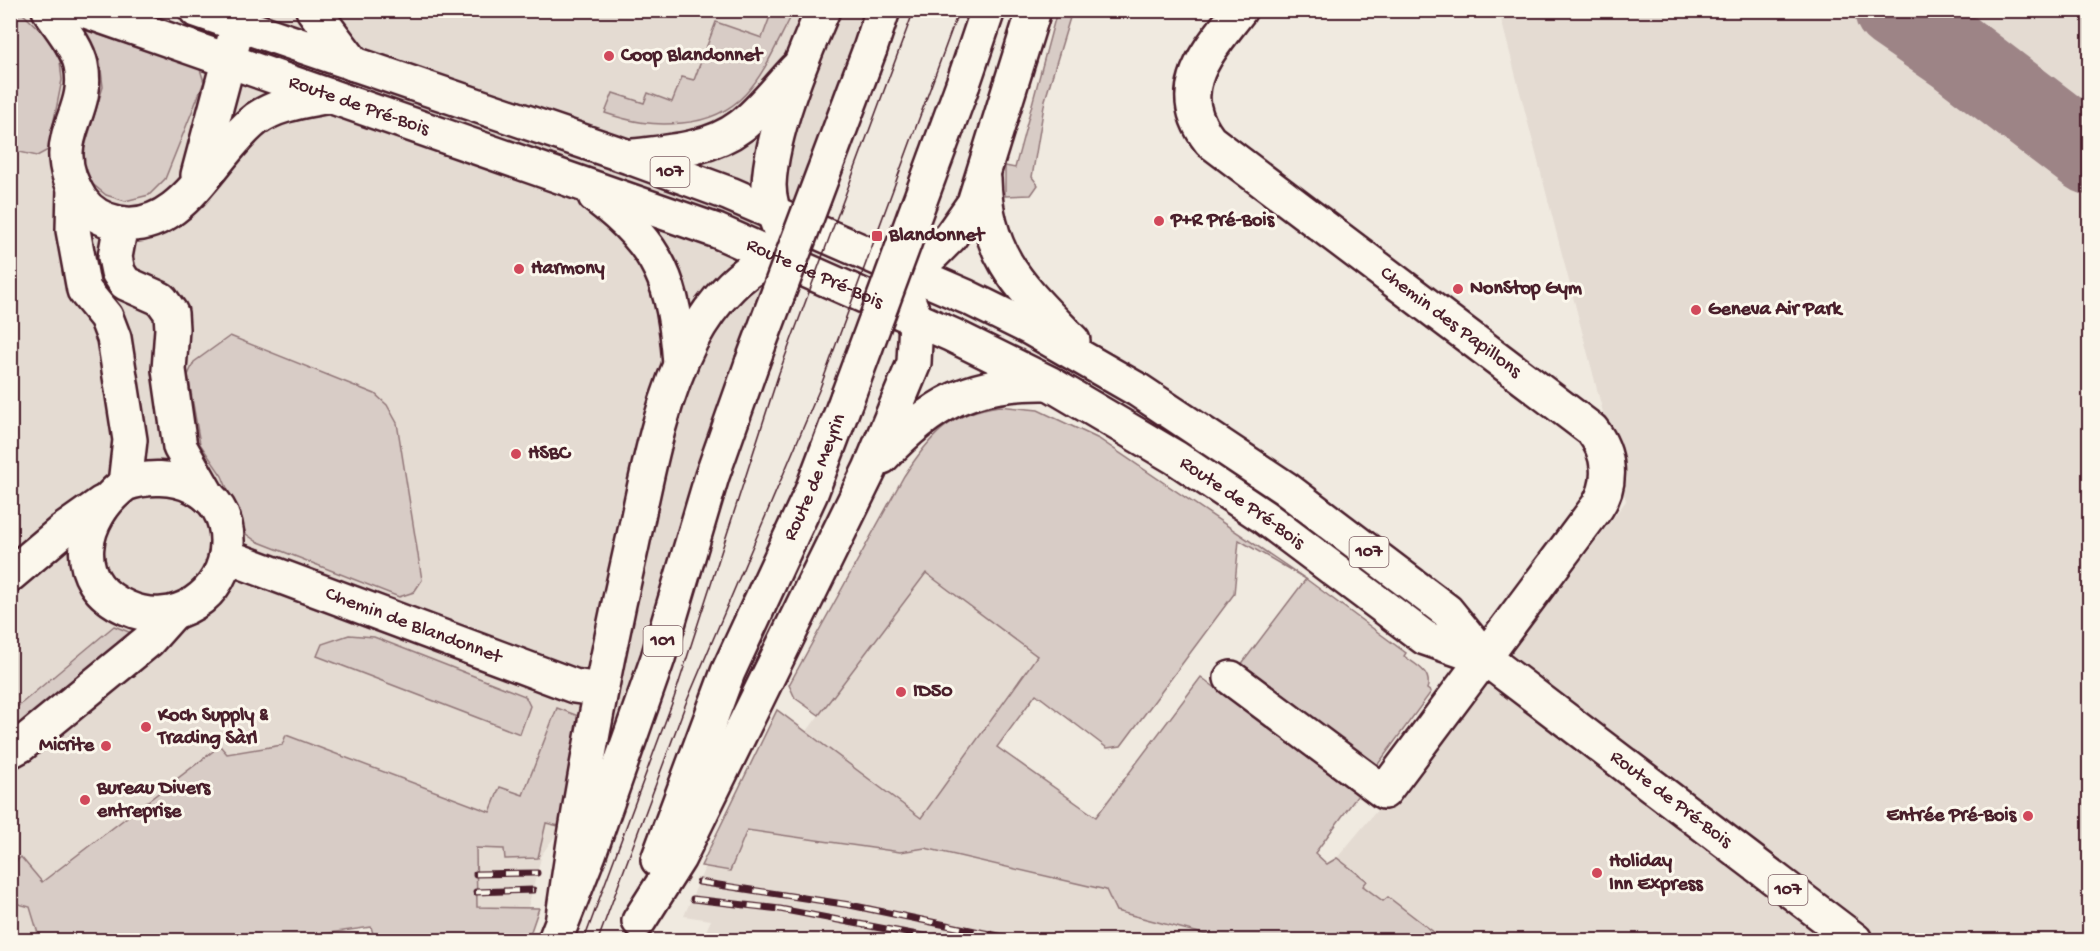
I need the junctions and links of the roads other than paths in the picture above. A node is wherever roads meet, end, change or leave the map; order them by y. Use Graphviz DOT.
graph roads {
  1 [pos="49,10"];
  2 [pos="83,10"];
  3 [pos="196,10"];
  4 [pos="313,10"];
  5 [pos="823,10"];
  6 [pos="884,10"];
  7 [pos="988,10"];
  8 [pos="1034,10"];
  9 [pos="1240,10"];
  10 [pos="240,18"];
  11 [pos="230,62"];
  12 [pos="354,64"];
  13 [pos="799,65"];
  14 [pos="329,96"];
  15 [pos="629,156"];
  16 [pos="984,174"];
  17 [pos="577,182"];
  18 [pos="195,185"];
  19 [pos="74,187"];
  20 [pos="773,212"];
  21 [pos="122,224"];
  22 [pos="860,251"];
  23 [pos="783,253"];
  24 [pos="905,277"];
  25 [pos="829,280"];
  26 [pos="916,319"];
  27 [pos="1095,364"];
  28 [pos="680,365"];
  29 [pos="1049,383"];
  30 [pos="870,469"];
  31 [pos="114,493"];
  32 [pos="209,498"];
  33 [pos="226,556"];
  34 [pos="10,575"];
  35 [pos="173,613"];
  36 [pos="1486,659"];
  37 [pos="1231,678"];
  38 [pos="601,690"];
  39 [pos="10,751"];
  40 [pos="559,929"];
  41 [pos="635,931"];
  42 [pos="1855,940"];
  1 -- 19 [label="main road"];
  2 -- 11 [label="main road, Route de Pré-Bois / 107"];
  3 -- 10 [label="main road, Route de Pré-Bois / 107"];
  4 -- 12 [label="main road"];
  5 -- 13 [label="main road"];
  6 -- 40 [label="main road, 101, bridge"];
  7 -- 41 [label="main road, Route de Meyrin, bridge"];
  8 -- 16 [label="main road"];
  9 -- 36 [label="main road, Chemin des Papillons"];
  10 -- 11 [label="main road"];
  10 -- 12 [label="main road, Route de Pré-Bois / 107"];
  11 -- 14 [label="main road, Route de Pré-Bois / 107"];
  11 -- 18 [label="main road"];
  12 -- 15 [label="main road, Route de Pré-Bois / 107"];
  13 -- 15 [label="main road"];
  13 -- 20 [label="main road"];
  14 -- 17 [label="main road, Route de Pré-Bois / 107"];
  14 -- 18 [label="main road"];
  15 -- 20 [label="main road, Route de Pré-Bois / 107"];
  16 -- 24 [label="main road"];
  16 -- 27 [label="main road"];
  17 -- 23 [label="main road, Route de Pré-Bois / 107"];
  17 -- 28 [label="main road"];
  18 -- 21 [label="main road"];
  19 -- 21 [label="main road"];
  19 -- 31 [label="main road"];
  20 -- 22 [label="main road, Route de Pré-Bois / 107"];
  20 -- 23 [label="main road"];
  21 -- 32 [label="main road"];
  22 -- 23 [label="main road"];
  22 -- 24 [label="main road, Route de Pré-Bois / 107"];
  23 -- 25 [label="main road, Route de Pré-Bois"];
  23 -- 28 [label="main road"];
  24 -- 25 [label="main road"];
  24 -- 26 [label="main road"];
  24 -- 27 [label="main road, Route de Pré-Bois / 107"];
  25 -- 26 [label="main road, Route de Pré-Bois / 107"];
  26 -- 29 [label="main road, Route de Pré-Bois / 107"];
  26 -- 30 [label="main road"];
  27 -- 36 [label="main road, Route de Pré-Bois / 107"];
  28 -- 38 [label="main road"];
  29 -- 30 [label="main road"];
  29 -- 36 [label="main road, Route de Pré-Bois / 107"];
  30 -- 41 [label="main road"];
  31 -- 32 [label="main road"];
  31 -- 34 [label="main road"];
  31 -- 35 [label="main road"];
  32 -- 33 [label="main road"];
  33 -- 35 [label="main road"];
  33 -- 38 [label="main road, Chemin de Blandonnet"];
  35 -- 39 [label="main road"];
  36 -- 37 [label="main road, Chemin des Papillons"];
  36 -- 42 [label="main road, Route de Pré-Bois / 107"];
  38 -- 40 [label="main road"];
}
